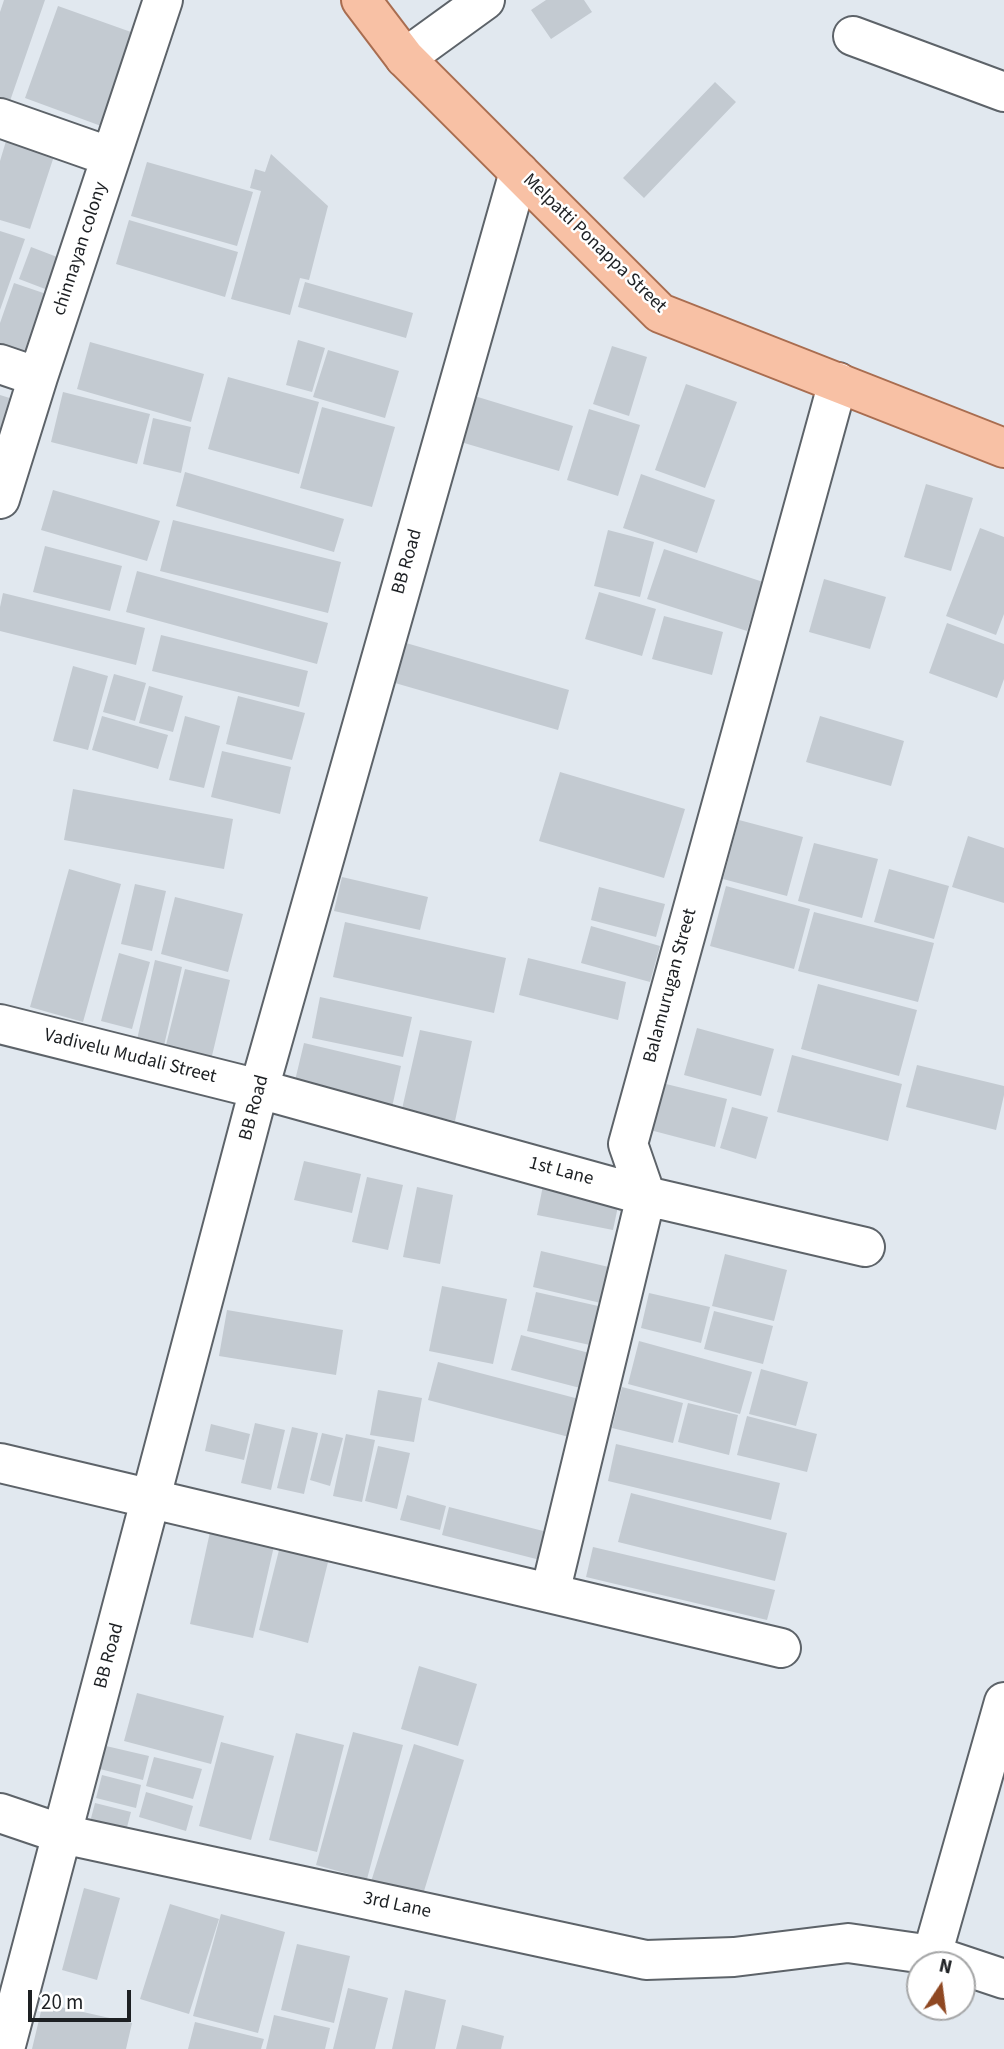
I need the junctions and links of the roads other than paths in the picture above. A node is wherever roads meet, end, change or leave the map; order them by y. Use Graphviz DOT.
graph roads {
  1 [pos="163,0"];
  2 [pos="485,0"];
  3 [pos="364,1"];
  4 [pos="853,36"];
  5 [pos="405,58"];
  6 [pos="1004,92"];
  7 [pos="0,118"];
  8 [pos="111,157"];
  9 [pos="519,172"];
  10 [pos="0,364"];
  11 [pos="38,377"];
  12 [pos="838,382"];
  13 [pos="1004,448"];
  14 [pos="0,499"];
  15 [pos="0,1024"];
  16 [pos="260,1089"];
  17 [pos="646,1196"];
  18 [pos="865,1247"];
  19 [pos="0,1463"];
  20 [pos="152,1498"];
  21 [pos="550,1593"];
  22 [pos="781,1648"];
  23 [pos="1004,1702"];
  24 [pos="994,1774"];
  25 [pos="0,1813"];
  26 [pos="62,1834"];
  27 [pos="906,1951"];
  28 [pos="934,1951"];
  29 [pos="976,1970"];
  30 [pos="1004,1979"];
  31 [pos="5,2049"];
  1 -- 8 [label="street, chinnayan colony"];
  2 -- 5 [label="street"];
  3 -- 5 [label="main road, Melpatti Ponappa Street"];
  4 -- 6 [label="street"];
  5 -- 9 [label="main road, Melpatti Ponappa Street"];
  7 -- 8 [label="street"];
  8 -- 11 [label="street, chinnayan colony"];
  9 -- 12 [label="main road, Melpatti Ponappa Street"];
  9 -- 16 [label="street, BB Road"];
  10 -- 11 [label="street"];
  11 -- 14 [label="street, chinnayan colony"];
  12 -- 13 [label="main road, Melpatti Ponappa Street"];
  12 -- 17 [label="street, Balamurugan Street"];
  15 -- 16 [label="street, Vadivelu Mudali Street"];
  16 -- 17 [label="street, 1st Lane"];
  16 -- 20 [label="street, BB Road"];
  17 -- 18 [label="street, 1st Lane"];
  17 -- 21 [label="street"];
  19 -- 20 [label="street"];
  20 -- 21 [label="street"];
  20 -- 26 [label="street, BB Road"];
  21 -- 22 [label="street"];
  23 -- 24 [label="street"];
  24 -- 28 [label="street"];
  25 -- 26 [label="street, 3rd Lane"];
  26 -- 27 [label="street, 3rd Lane"];
  26 -- 31 [label="street, BB Road"];
  29 -- 30 [label="street, 3rd Lane"];
}
